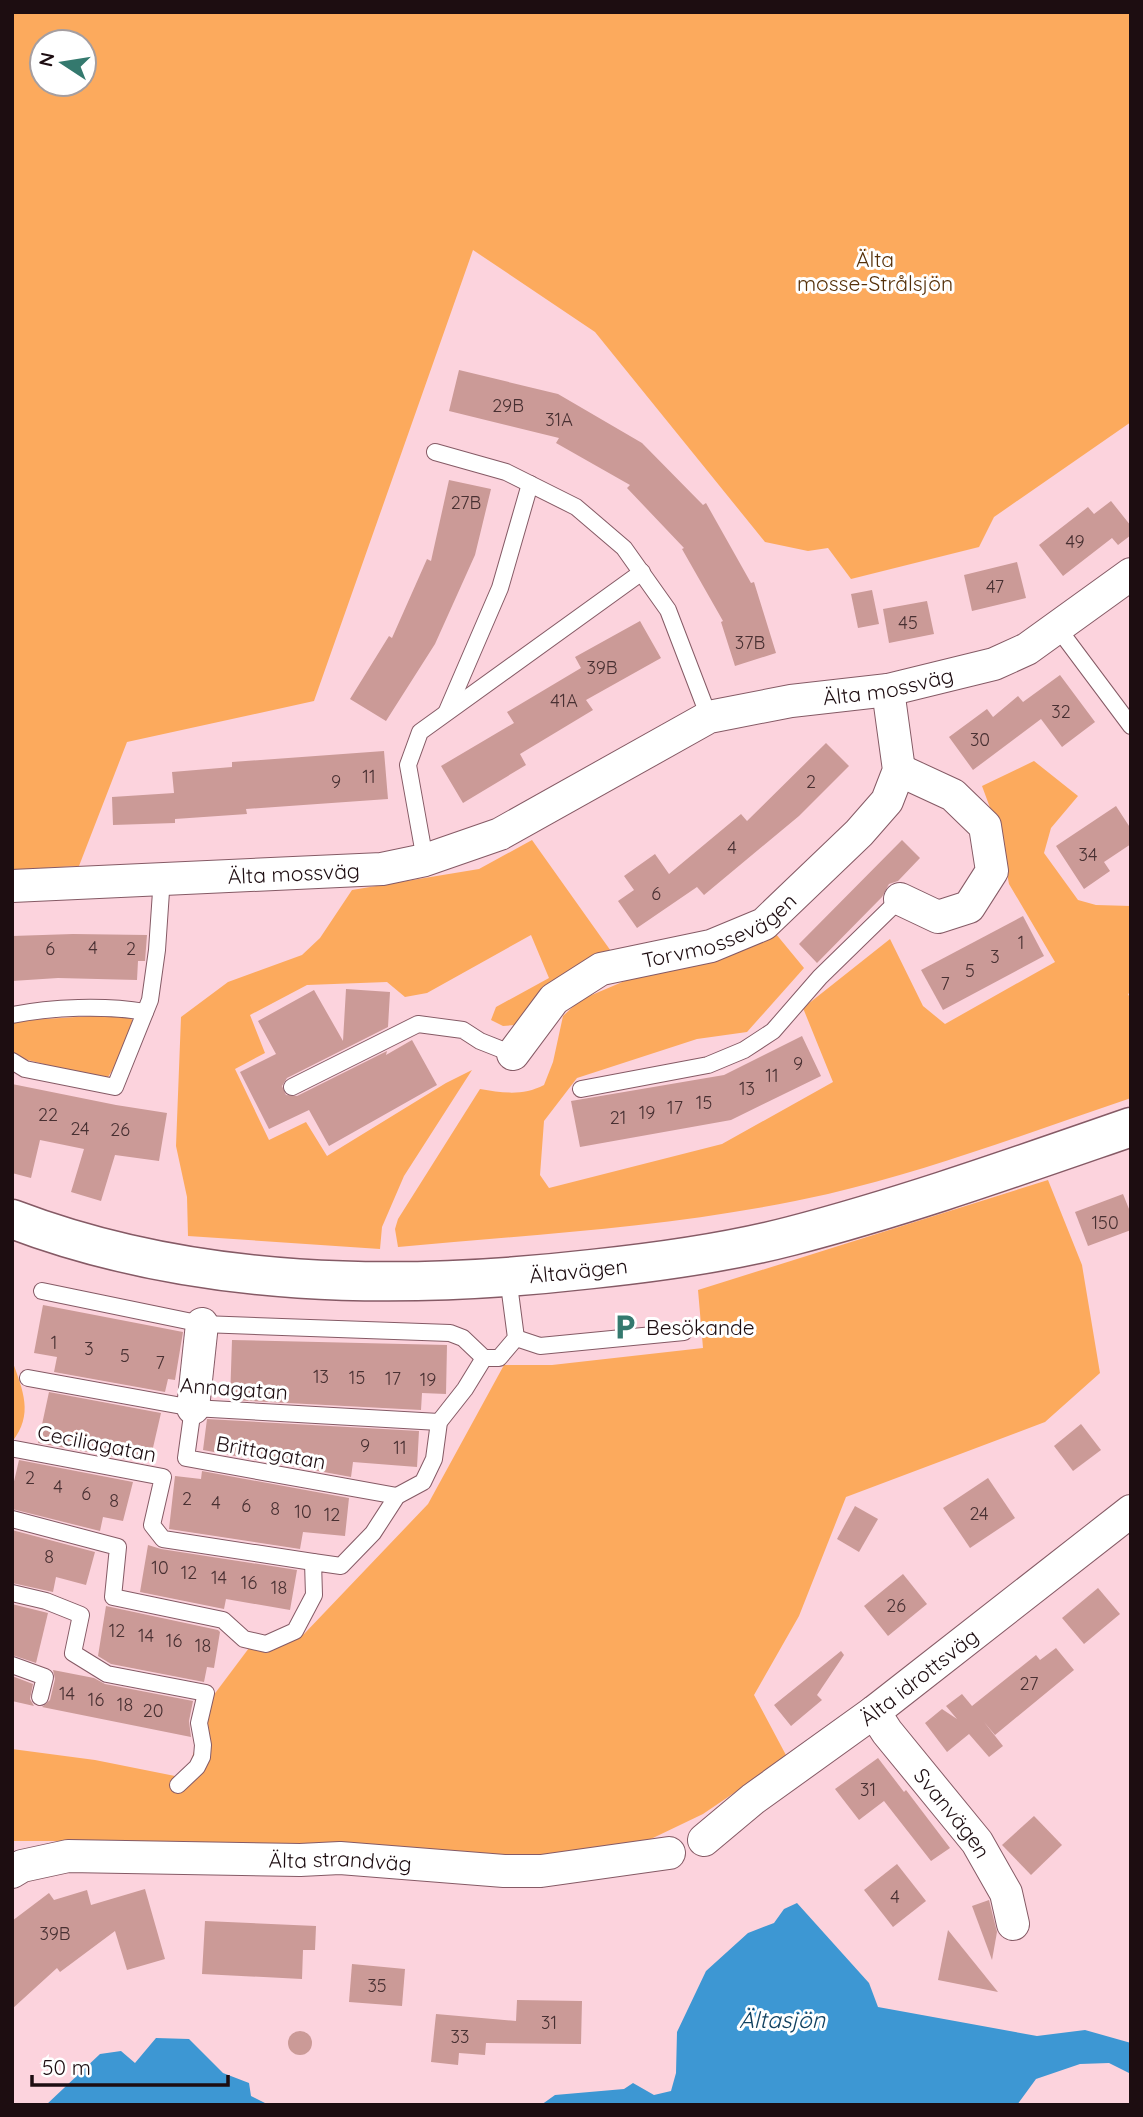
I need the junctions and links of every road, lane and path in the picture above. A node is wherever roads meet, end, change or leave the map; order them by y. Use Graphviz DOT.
graph roads {
  1 [pos="435,452"];
  2 [pos="530,484"];
  3 [pos="642,572"];
  4 [pos="1131,574"];
  5 [pos="1057,627"];
  6 [pos="888,690"];
  7 [pos="447,713"];
  8 [pos="709,717"];
  9 [pos="1131,726"];
  10 [pos="899,771"];
  11 [pos="425,860"];
  12 [pos="162,877"];
  13 [pos="12,886"];
  14 [pos="900,898"];
  15 [pos="145,1012"];
  16 [pos="12,1015"];
  17 [pos="513,1054"];
  18 [pos="12,1061"];
  19 [pos="292,1087"];
  20 [pos="581,1089"];
  21 [pos="1131,1127"];
  22 [pos="12,1219"];
  23 [pos="508,1277"];
  24 [pos="42,1291"];
  25 [pos="202,1324"];
  26 [pos="684,1332"];
  27 [pos="516,1338"];
  28 [pos="484,1358"];
  29 [pos="28,1378"];
  30 [pos="193,1409"];
  31 [pos="439,1422"];
  32 [pos="15,1449"];
  33 [pos="397,1496"];
  34 [pos="1131,1511"];
  35 [pos="12,1519"];
  36 [pos="313,1562"];
  37 [pos="12,1592"];
  38 [pos="12,1665"];
  39 [pos="40,1697"];
  40 [pos="874,1712"];
  41 [pos="178,1785"];
  42 [pos="704,1840"];
  43 [pos="669,1853"];
  44 [pos="12,1872"];
  45 [pos="1013,1924"];
  1 -- 2 [label="lane"];
  2 -- 3 [label="lane"];
  2 -- 7 [label="lane"];
  3 -- 7 [label="lane"];
  3 -- 8 [label="lane"];
  4 -- 5 [label="street, Älta mossväg"];
  5 -- 6 [label="street, Älta mossväg"];
  5 -- 9 [label="lane"];
  6 -- 8 [label="street, Älta mossväg"];
  6 -- 10 [label="street"];
  7 -- 11 [label="lane"];
  8 -- 11 [label="street, Älta mossväg"];
  10 -- 14 [label="street"];
  10 -- 17 [label="street, Torvmossevägen"];
  11 -- 12 [label="street, Älta mossväg"];
  12 -- 13 [label="street, Älta mossväg"];
  12 -- 15 [label="lane"];
  14 -- 20 [label="lane"];
  15 -- 16 [label="lane"];
  15 -- 18 [label="lane"];
  17 -- 19 [label="lane"];
  21 -- 23 [label="main road, Ältavägen"];
  22 -- 23 [label="main road, Ältavägen"];
  23 -- 27 [label="lane"];
  24 -- 25 [label="lane"];
  25 -- 28 [label="lane"];
  25 -- 30 [label="street"];
  26 -- 27 [label="lane"];
  27 -- 28 [label="lane"];
  28 -- 31 [label="lane"];
  29 -- 30 [label="lane, Annagatan"];
  30 -- 31 [label="lane, Annagatan"];
  30 -- 33 [label="lane, Brittagatan"];
  31 -- 33 [label="lane"];
  32 -- 36 [label="lane, Ceciliagatan"];
  33 -- 36 [label="lane"];
  34 -- 40 [label="street, Älta idrottsväg"];
  35 -- 36 [label="lane"];
  37 -- 41 [label="lane"];
  38 -- 39 [label="lane"];
  40 -- 42 [label="street, Älta idrottsväg"];
  40 -- 45 [label="street, Svanvägen"];
  43 -- 44 [label="street, Älta strandväg"];
}
